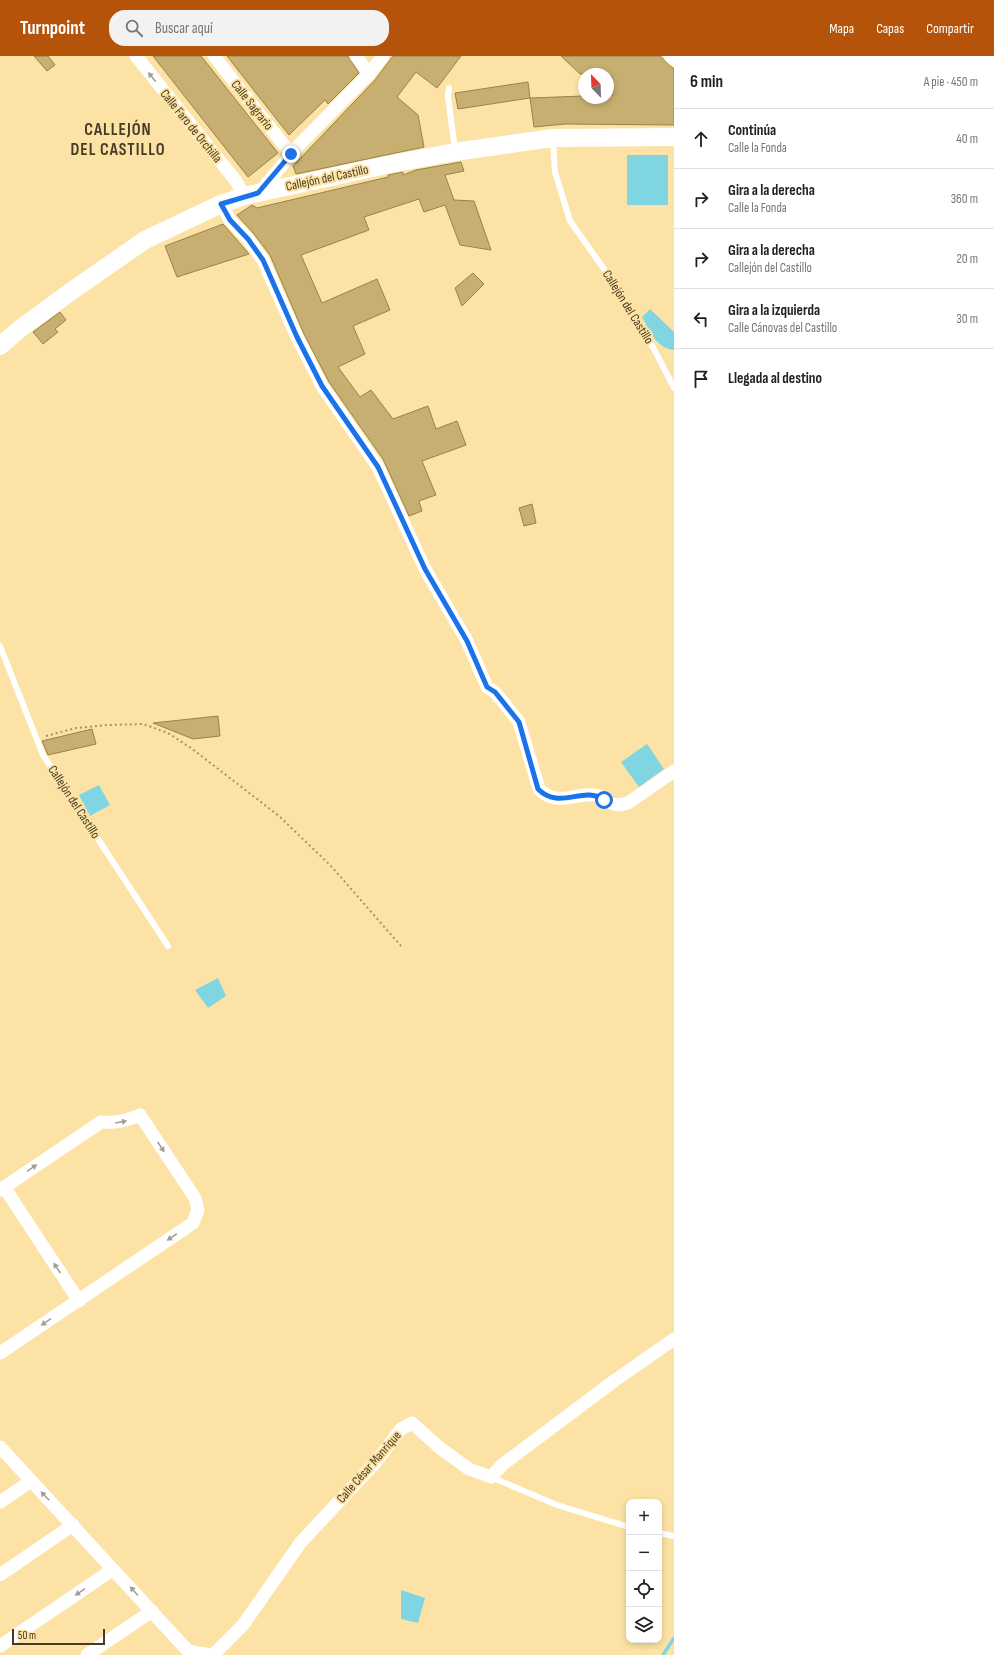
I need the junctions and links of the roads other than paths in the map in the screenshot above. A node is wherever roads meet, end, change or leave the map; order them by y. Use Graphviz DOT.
graph roads {
  1 [pos="136,56"];
  2 [pos="356,56"];
  3 [pos="383,56"];
  4 [pos="670,56"];
  5 [pos="218,57"];
  6 [pos="674,60"];
  7 [pos="369,74"];
  8 [pos="449,88"];
  9 [pos="674,137"];
  10 [pos="553,138"];
  11 [pos="456,152"];
  12 [pos="291,154"];
  13 [pos="251,195"];
  14 [pos="221,204"];
  15 [pos="0,346"];
  16 [pos="674,388"];
  17 [pos="0,646"];
  18 [pos="674,771"];
  19 [pos="168,946"];
  20 [pos="2,1189"];
  21 [pos="79,1301"];
  22 [pos="674,1339"];
  23 [pos="0,1353"];
  24 [pos="0,1447"];
  25 [pos="490,1478"];
  26 [pos="31,1481"];
  27 [pos="0,1502"];
  28 [pos="73,1525"];
  29 [pos="626,1526"];
  30 [pos="662,1534"];
  31 [pos="674,1536"];
  32 [pos="112,1570"];
  33 [pos="0,1575"];
  34 [pos="152,1611"];
  35 [pos="0,1646"];
  36 [pos="188,1653"];
  37 [pos="87,1655"];
  38 [pos="212,1655"];
  13 -- 1 [label="street, Calle Faro de Orchilla, one-way"];
  2 -- 7 [label="street"];
  3 -- 7 [label="street"];
  4 -- 6 [label="street"];
  5 -- 12 [label="street, Calle Sagrario"];
  7 -- 12 [label="street"];
  8 -- 11 [label="lane"];
  9 -- 10 [label="street, Callejón del Castillo"];
  10 -- 11 [label="street, Callejón del Castillo"];
  10 -- 16 [label="lane, Callejón del Castillo"];
  11 -- 13 [label="street, Callejón del Castillo"];
  12 -- 13 [label="street"];
  13 -- 14 [label="street, Callejón del Castillo"];
  14 -- 15 [label="street, Callejón del Castillo"];
  14 -- 18 [label="street"];
  17 -- 19 [label="lane, Callejón del Castillo"];
  21 -- 20 [label="street, one-way"];
  20 -- 21 [label="street, one-way"];
  21 -- 23 [label="street, one-way"];
  22 -- 25 [label="street"];
  24 -- 26 [label="street"];
  25 -- 29 [label="lane"];
  25 -- 38 [label="street, Calle César Manrique"];
  26 -- 27 [label="street"];
  28 -- 26 [label="street, one-way"];
  28 -- 32 [label="street"];
  28 -- 33 [label="street"];
  30 -- 31 [label="lane"];
  34 -- 32 [label="street, one-way"];
  32 -- 35 [label="street, one-way"];
  34 -- 36 [label="street"];
  34 -- 37 [label="street"];
  36 -- 38 [label="street"];
}
